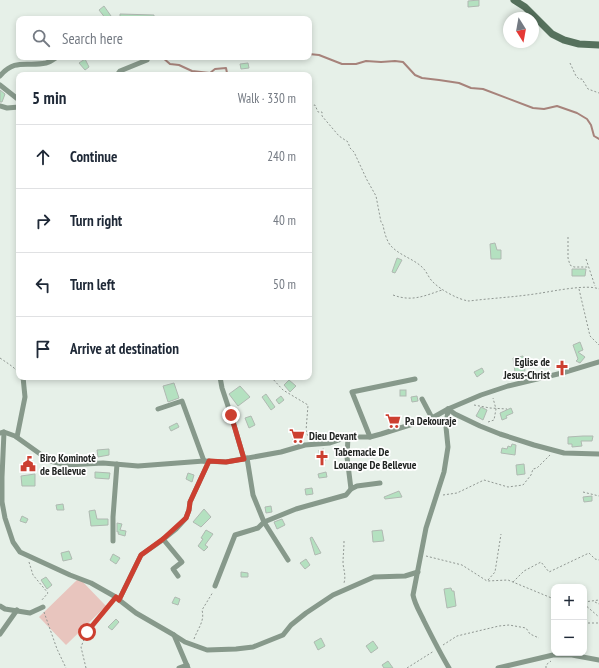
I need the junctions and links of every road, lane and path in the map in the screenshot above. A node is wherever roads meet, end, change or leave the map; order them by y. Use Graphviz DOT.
graph roads {
  1 [pos="514,0"];
  2 [pos="599,45"];
  3 [pos="52,60"];
  4 [pos="147,60"];
  5 [pos="570,63"];
  6 [pos="119,72"];
  7 [pos="0,76"];
  8 [pos="0,81"];
  9 [pos="1,86"];
  10 [pos="599,93"];
  11 [pos="16,98"];
  12 [pos="0,106"];
  13 [pos="312,106"];
  14 [pos="16,107"];
  15 [pos="568,237"];
  16 [pos="586,259"];
  17 [pos="588,267"];
  18 [pos="595,287"];
  19 [pos="579,288"];
  20 [pos="443,289"];
  21 [pos="599,289"];
  22 [pos="393,295"];
  23 [pos="599,345"];
  24 [pos="0,358"];
  25 [pos="599,362"];
  26 [pos="16,370"];
  27 [pos="415,379"];
  28 [pos="23,380"];
  29 [pos="221,380"];
  30 [pos="274,380"];
  31 [pos="492,391"];
  32 [pos="422,399"];
  33 [pos="463,402"];
  34 [pos="158,408"];
  35 [pos="448,408"];
  36 [pos="496,409"];
  37 [pos="508,409"];
  38 [pos="432,418"];
  39 [pos="480,426"];
  40 [pos="2,432"];
  41 [pos="370,436"];
  42 [pos="17,437"];
  43 [pos="348,437"];
  44 [pos="312,445"];
  45 [pos="554,451"];
  46 [pos="599,454"];
  47 [pos="246,459"];
  48 [pos="207,461"];
  49 [pos="117,464"];
  50 [pos="380,483"];
  51 [pos="351,489"];
  52 [pos="584,492"];
  53 [pos="436,496"];
  54 [pos="599,496"];
  55 [pos="264,522"];
  56 [pos="501,534"];
  57 [pos="163,539"];
  58 [pos="113,541"];
  59 [pos="344,541"];
  60 [pos="421,551"];
  61 [pos="288,560"];
  62 [pos="599,560"];
  63 [pos="418,572"];
  64 [pos="178,576"];
  65 [pos="487,581"];
  66 [pos="512,583"];
  67 [pos="215,586"];
  68 [pos="338,592"];
  69 [pos="118,598"];
  70 [pos="551,599"];
  71 [pos="599,600"];
  72 [pos="595,601"];
  73 [pos="587,602"];
  74 [pos="599,604"];
  75 [pos="0,606"];
  76 [pos="587,606"];
  77 [pos="43,607"];
  78 [pos="17,610"];
  79 [pos="599,617"];
  80 [pos="587,623"];
  81 [pos="599,623"];
  82 [pos="0,634"];
  83 [pos="174,636"];
  84 [pos="539,638"];
  85 [pos="192,645"];
  86 [pos="437,649"];
  87 [pos="599,660"];
  88 [pos="410,666"];
  89 [pos="188,667"];
  90 [pos="86,668"];
  91 [pos="179,668"];
  92 [pos="407,668"];
  93 [pos="411,668"];
  94 [pos="449,668"];
  95 [pos="498,668"];
  1 -- 2 [label="street"];
  3 -- 7 [label="street"];
  4 -- 6 [label="street"];
  5 -- 10 [label="path"];
  8 -- 9 [label="street"];
  9 -- 11 [label="street"];
  12 -- 14 [label="street"];
  13 -- 20 [label="path"];
  15 -- 17 [label="path"];
  16 -- 17 [label="path"];
  17 -- 18 [label="path"];
  18 -- 19 [label="path"];
  18 -- 21 [label="path"];
  19 -- 20 [label="path"];
  19 -- 23 [label="path"];
  20 -- 22 [label="path"];
  24 -- 26 [label="path"];
  25 -- 31 [label="street"];
  27 -- 41 [label="street"];
  28 -- 42 [label="street"];
  29 -- 47 [label="street"];
  30 -- 44 [label="path"];
  31 -- 33 [label="street"];
  31 -- 36 [label="path"];
  32 -- 38 [label="street"];
  33 -- 35 [label="street"];
  33 -- 36 [label="path"];
  34 -- 48 [label="street"];
  35 -- 38 [label="street"];
  35 -- 39 [label="street"];
  35 -- 53 [label="street"];
  36 -- 37 [label="path"];
  36 -- 39 [label="path"];
  38 -- 41 [label="street"];
  39 -- 45 [label="street"];
  40 -- 42 [label="street"];
  40 -- 69 [label="street"];
  41 -- 43 [label="street"];
  42 -- 49 [label="street"];
  43 -- 44 [label="street"];
  43 -- 51 [label="street"];
  44 -- 47 [label="street"];
  45 -- 46 [label="street"];
  45 -- 53 [label="path"];
  47 -- 48 [label="street"];
  47 -- 55 [label="street"];
  48 -- 49 [label="street"];
  48 -- 57 [label="street"];
  49 -- 58 [label="street"];
  50 -- 51 [label="street"];
  51 -- 55 [label="street"];
  52 -- 54 [label="path"];
  53 -- 60 [label="street"];
  55 -- 61 [label="street"];
  55 -- 67 [label="street"];
  56 -- 65 [label="path"];
  57 -- 64 [label="street"];
  57 -- 69 [label="street"];
  59 -- 68 [label="path"];
  60 -- 63 [label="street"];
  60 -- 65 [label="path"];
  62 -- 66 [label="path"];
  63 -- 68 [label="street"];
  63 -- 86 [label="street"];
  65 -- 66 [label="path"];
  66 -- 70 [label="path"];
  67 -- 85 [label="path"];
  68 -- 85 [label="street"];
  69 -- 83 [label="street"];
  69 -- 90 [label="path"];
  71 -- 72 [label="path"];
  72 -- 73 [label="path"];
  72 -- 74 [label="path"];
  75 -- 78 [label="street"];
  76 -- 79 [label="path"];
  77 -- 78 [label="street"];
  78 -- 82 [label="street"];
  80 -- 81 [label="path"];
  83 -- 85 [label="street"];
  83 -- 89 [label="street"];
  84 -- 86 [label="path"];
  86 -- 88 [label="path"];
  86 -- 94 [label="street"];
  87 -- 95 [label="street"];
  88 -- 92 [label="path"];
  88 -- 93 [label="path"];
  89 -- 91 [label="street"];
}
